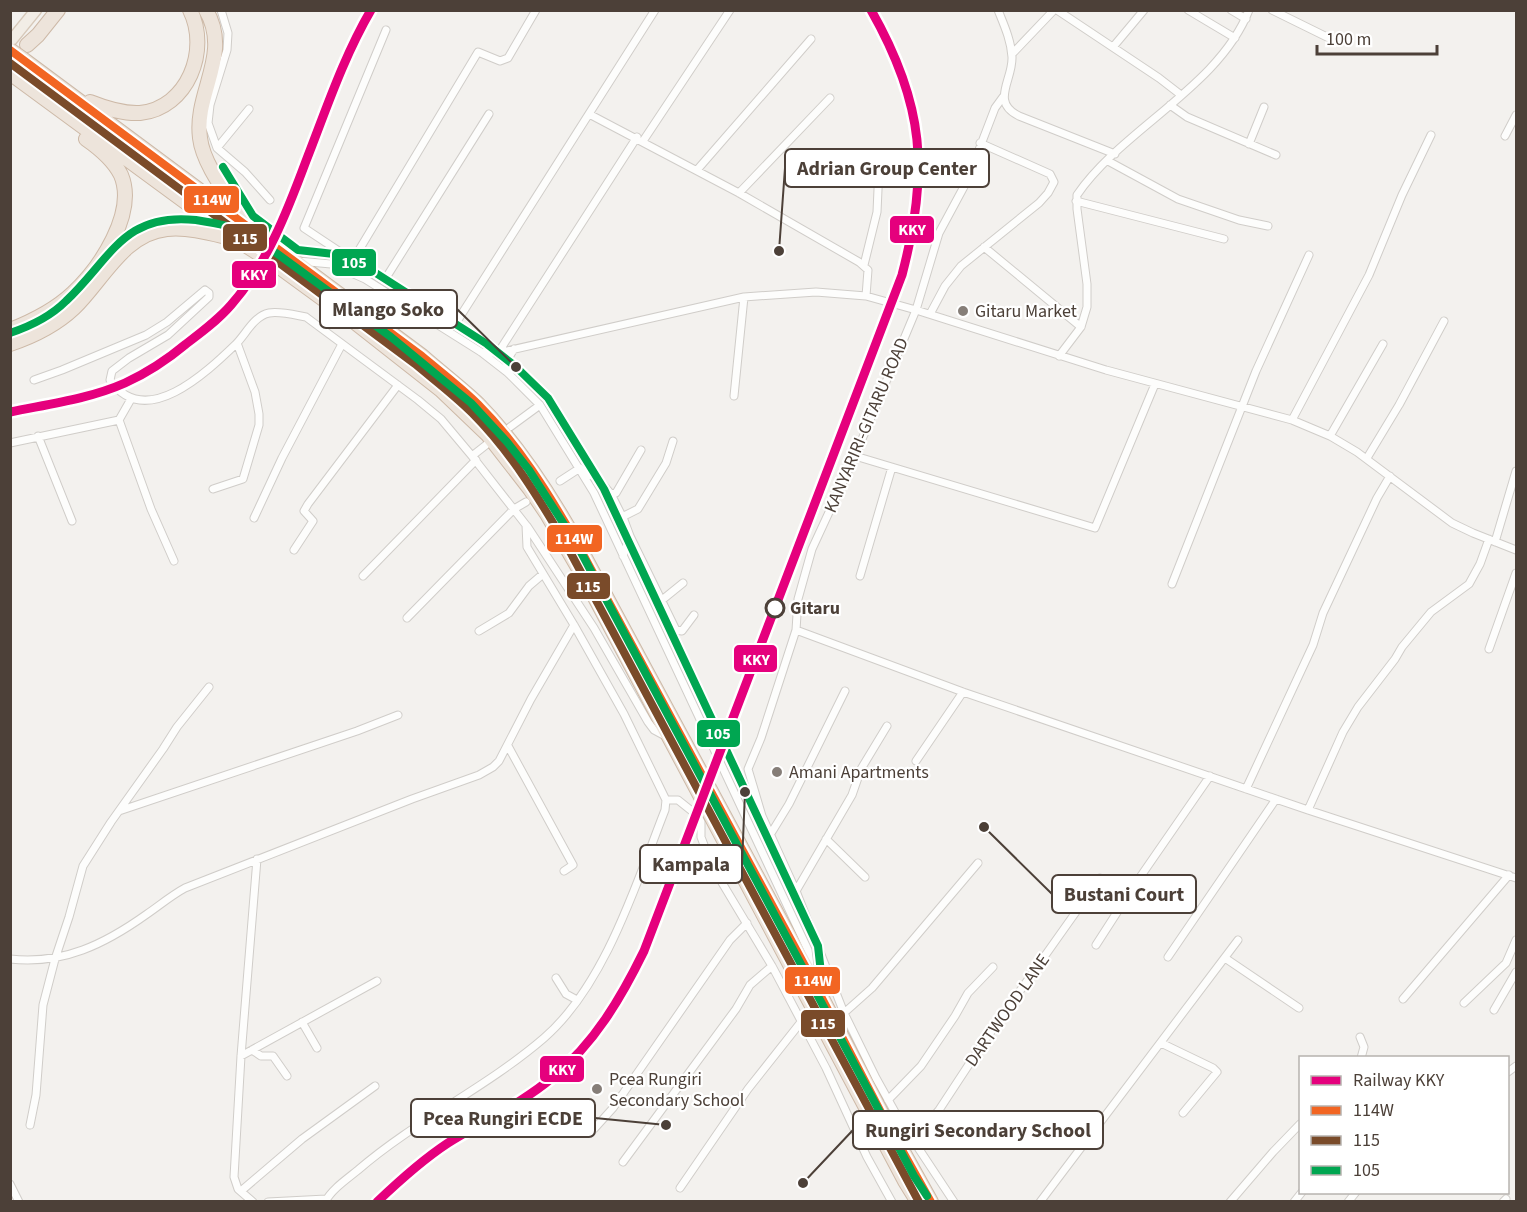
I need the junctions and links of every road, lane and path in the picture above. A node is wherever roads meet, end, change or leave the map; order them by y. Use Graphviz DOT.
graph roads {
  1 [pos="52,10"];
  2 [pos="58,10"];
  3 [pos="190,10"];
  4 [pos="206,10"];
  5 [pos="221,10"];
  6 [pos="536,10"];
  7 [pos="655,10"];
  8 [pos="730,10"];
  9 [pos="998,10"];
  10 [pos="1056,10"];
  11 [pos="1144,10"];
  12 [pos="1188,10"];
  13 [pos="1231,10"];
  14 [pos="1249,10"];
  15 [pos="1272,10"];
  16 [pos="32,14"];
  17 [pos="1246,19"];
  18 [pos="386,30"];
  19 [pos="1235,38"];
  20 [pos="811,39"];
  21 [pos="1333,39"];
  22 [pos="10,42"];
  23 [pos="27,45"];
  24 [pos="1113,47"];
  25 [pos="10,50"];
  26 [pos="1012,54"];
  27 [pos="12,72"];
  28 [pos="66,90"];
  29 [pos="1181,95"];
  30 [pos="1003,97"];
  31 [pos="830,98"];
  32 [pos="51,103"];
  33 [pos="1170,105"];
  34 [pos="1264,107"];
  35 [pos="249,109"];
  36 [pos="489,114"];
  37 [pos="589,114"];
  38 [pos="1516,115"];
  39 [pos="1431,135"];
  40 [pos="1505,136"];
  41 [pos="640,139"];
  42 [pos="980,143"];
  43 [pos="1249,144"];
  44 [pos="217,148"];
  45 [pos="1115,154"];
  46 [pos="1276,155"];
  47 [pos="1108,161"];
  48 [pos="879,167"];
  49 [pos="697,170"];
  50 [pos="739,193"];
  51 [pos="270,200"];
  52 [pos="1076,201"];
  53 [pos="245,223"];
  54 [pos="1268,226"];
  55 [pos="1224,239"];
  56 [pos="242,242"];
  57 [pos="984,246"];
  58 [pos="1309,255"];
  59 [pos="290,257"];
  60 [pos="352,260"];
  61 [pos="864,265"];
  62 [pos="384,281"];
  63 [pos="866,296"];
  64 [pos="744,297"];
  65 [pos="916,310"];
  66 [pos="930,314"];
  67 [pos="1444,321"];
  68 [pos="456,323"];
  69 [pos="1081,327"];
  70 [pos="10,330"];
  71 [pos="448,331"];
  72 [pos="237,343"];
  73 [pos="10,344"];
  74 [pos="342,344"];
  75 [pos="1383,344"];
  76 [pos="514,349"];
  77 [pos="481,352"];
  78 [pos="498,353"];
  79 [pos="1059,356"];
  80 [pos="508,373"];
  81 [pos="34,380"];
  82 [pos="1155,384"];
  83 [pos="398,385"];
  84 [pos="734,396"];
  85 [pos="130,399"];
  86 [pos="540,405"];
  87 [pos="1243,405"];
  88 [pos="119,420"];
  89 [pos="1292,420"];
  90 [pos="510,427"];
  91 [pos="38,436"];
  92 [pos="1330,436"];
  93 [pos="673,441"];
  94 [pos="10,443"];
  95 [pos="486,445"];
  96 [pos="641,450"];
  97 [pos="855,456"];
  98 [pos="474,458"];
  99 [pos="1367,458"];
  100 [pos="892,467"];
  101 [pos="580,468"];
  102 [pos="1516,471"];
  103 [pos="1390,476"];
  104 [pos="560,481"];
  105 [pos="213,489"];
  106 [pos="611,494"];
  107 [pos="526,502"];
  108 [pos="514,509"];
  109 [pos="622,517"];
  110 [pos="254,518"];
  111 [pos="72,521"];
  112 [pos="526,525"];
  113 [pos="630,536"];
  114 [pos="1492,541"];
  115 [pos="294,550"];
  116 [pos="1516,550"];
  117 [pos="623,556"];
  118 [pos="174,561"];
  119 [pos="1516,573"];
  120 [pos="543,574"];
  121 [pos="363,576"];
  122 [pos="860,576"];
  123 [pos="683,583"];
  124 [pos="1172,584"];
  125 [pos="662,600"];
  126 [pos="694,615"];
  127 [pos="407,618"];
  128 [pos="574,625"];
  129 [pos="796,630"];
  130 [pos="479,631"];
  131 [pos="1489,649"];
  132 [pos="209,687"];
  133 [pos="845,691"];
  134 [pos="963,692"];
  135 [pos="398,715"];
  136 [pos="887,726"];
  137 [pos="670,738"];
  138 [pos="508,746"];
  139 [pos="916,761"];
  140 [pos="1210,776"];
  141 [pos="1246,789"];
  142 [pos="1276,799"];
  143 [pos="666,800"];
  144 [pos="1308,810"];
  145 [pos="119,811"];
  146 [pos="717,816"];
  147 [pos="770,835"];
  148 [pos="826,839"];
  149 [pos="257,859"];
  150 [pos="978,863"];
  151 [pos="564,871"];
  152 [pos="865,877"];
  153 [pos="1515,877"];
  154 [pos="1100,878"];
  155 [pos="796,891"];
  156 [pos="747,923"];
  157 [pos="1239,940"];
  158 [pos="1516,940"];
  159 [pos="1096,945"];
  160 [pos="808,950"];
  161 [pos="1168,957"];
  162 [pos="1225,958"];
  163 [pos="10,959"];
  164 [pos="55,959"];
  165 [pos="772,966"];
  166 [pos="993,967"];
  167 [pos="827,968"];
  168 [pos="1516,972"];
  169 [pos="811,977"];
  170 [pos="556,978"];
  171 [pos="377,981"];
  172 [pos="1403,999"];
  173 [pos="577,1000"];
  174 [pos="1464,1003"];
  175 [pos="1299,1008"];
  176 [pos="1494,1010"];
  177 [pos="844,1013"];
  178 [pos="302,1022"];
  179 [pos="801,1022"];
  180 [pos="1360,1037"];
  181 [pos="1161,1043"];
  182 [pos="316,1048"];
  183 [pos="252,1050"];
  184 [pos="241,1056"];
  185 [pos="1362,1056"];
  186 [pos="287,1076"];
  187 [pos="375,1086"];
  188 [pos="888,1100"];
  189 [pos="1183,1113"];
  190 [pos="30,1125"];
  191 [pos="1299,1126"];
  192 [pos="594,1129"];
  193 [pos="913,1140"];
  194 [pos="623,1162"];
  195 [pos="10,1184"];
  196 [pos="680,1188"];
  197 [pos="241,1191"];
  198 [pos="15,1200"];
  199 [pos="326,1200"];
  200 [pos="253,1202"];
  201 [pos="268,1202"];
  202 [pos="892,1202"];
  203 [pos="918,1202"];
  204 [pos="931,1202"];
  205 [pos="954,1202"];
  206 [pos="1040,1202"];
  207 [pos="1230,1202"];
  1 -- 23 [label="main road"];
  2 -- 23 [label="highway"];
  3 -- 28 [label="highway"];
  4 -- 53 [label="highway"];
  5 -- 44 [label="street"];
  6 -- 60 [label="street"];
  7 -- 37 [label="street"];
  8 -- 41 [label="street"];
  9 -- 26 [label="street"];
  10 -- 24 [label="street"];
  10 -- 26 [label="street"];
  11 -- 24 [label="street"];
  12 -- 19 [label="street"];
  13 -- 17 [label="street"];
  14 -- 17 [label="street"];
  15 -- 21 [label="street"];
  16 -- 22 [label="main road"];
  17 -- 19 [label="street"];
  18 -- 60 [label="street"];
  19 -- 29 [label="street"];
  20 -- 49 [label="street"];
  23 -- 27 [label="main road"];
  24 -- 29 [label="street"];
  25 -- 28 [label="highway, bridge"];
  26 -- 30 [label="street, KANYARIRI-GITARU ROAD"];
  27 -- 32 [label="highway"];
  28 -- 53 [label="highway"];
  29 -- 33 [label="street"];
  30 -- 42 [label="street, KANYARIRI-GITARU ROAD"];
  30 -- 45 [label="street"];
  31 -- 50 [label="street"];
  32 -- 56 [label="highway"];
  32 -- 70 [label="highway"];
  33 -- 43 [label="street"];
  33 -- 45 [label="street"];
  34 -- 43 [label="street"];
  35 -- 44 [label="street"];
  36 -- 62 [label="street"];
  37 -- 41 [label="street"];
  37 -- 68 [label="street"];
  38 -- 40 [label="street"];
  39 -- 89 [label="street"];
  41 -- 49 [label="street"];
  41 -- 78 [label="street"];
  42 -- 57 [label="street"];
  42 -- 65 [label="street, KANYARIRI-GITARU ROAD"];
  43 -- 46 [label="street"];
  44 -- 51 [label="street"];
  45 -- 47 [label="street"];
  47 -- 52 [label="street"];
  47 -- 54 [label="street"];
  48 -- 61 [label="street"];
  49 -- 50 [label="street"];
  50 -- 61 [label="street"];
  52 -- 55 [label="street"];
  52 -- 69 [label="street"];
  53 -- 59 [label="highway"];
  56 -- 73 [label="highway"];
  56 -- 137 [label="highway"];
  57 -- 66 [label="street"];
  57 -- 69 [label="street"];
  58 -- 87 [label="street"];
  59 -- 71 [label="street"];
  59 -- 146 [label="highway"];
  60 -- 62 [label="street"];
  61 -- 63 [label="street"];
  62 -- 68 [label="street"];
  63 -- 64 [label="street"];
  63 -- 65 [label="street"];
  64 -- 76 [label="street"];
  64 -- 84 [label="street"];
  65 -- 66 [label="street"];
  65 -- 97 [label="street, KANYARIRI-GITARU ROAD"];
  66 -- 79 [label="street"];
  67 -- 99 [label="street"];
  68 -- 71 [label="street"];
  69 -- 79 [label="street"];
  71 -- 77 [label="street"];
  72 -- 74 [label="street"];
  72 -- 85 [label="street"];
  72 -- 105 [label="street"];
  74 -- 83 [label="street"];
  74 -- 110 [label="street"];
  75 -- 92 [label="street"];
  76 -- 78 [label="street"];
  76 -- 80 [label="street"];
  77 -- 78 [label="street"];
  77 -- 80 [label="street"];
  79 -- 82 [label="street"];
  80 -- 86 [label="street"];
  81 -- 85 [label="street"];
  82 -- 87 [label="street"];
  82 -- 100 [label="street"];
  83 -- 98 [label="street"];
  83 -- 115 [label="street"];
  85 -- 88 [label="street"];
  86 -- 90 [label="street"];
  86 -- 101 [label="street"];
  87 -- 89 [label="street"];
  87 -- 124 [label="street"];
  88 -- 91 [label="street"];
  88 -- 118 [label="street"];
  89 -- 92 [label="street"];
  91 -- 94 [label="street"];
  91 -- 111 [label="street"];
  92 -- 99 [label="street"];
  93 -- 109 [label="street"];
  95 -- 98 [label="street"];
  96 -- 106 [label="street"];
  97 -- 100 [label="street"];
  97 -- 129 [label="street, KANYARIRI-GITARU ROAD"];
  98 -- 108 [label="street"];
  98 -- 121 [label="street"];
  99 -- 103 [label="street"];
  100 -- 122 [label="street"];
  101 -- 104 [label="street"];
  101 -- 106 [label="street"];
  101 -- 117 [label="street"];
  102 -- 114 [label="street"];
  103 -- 114 [label="street"];
  103 -- 141 [label="street"];
  106 -- 109 [label="street"];
  107 -- 108 [label="street"];
  108 -- 112 [label="street"];
  108 -- 127 [label="street"];
  109 -- 113 [label="street"];
  112 -- 120 [label="street"];
  112 -- 137 [label="street"];
  113 -- 117 [label="street"];
  113 -- 125 [label="street"];
  114 -- 116 [label="street"];
  114 -- 144 [label="street"];
  117 -- 160 [label="street"];
  119 -- 131 [label="street"];
  120 -- 128 [label="street"];
  120 -- 130 [label="street"];
  123 -- 125 [label="street"];
  125 -- 126 [label="street"];
  128 -- 138 [label="street"];
  128 -- 143 [label="street"];
  129 -- 134 [label="street"];
  129 -- 147 [label="street, KANYARIRI-GITARU ROAD"];
  132 -- 145 [label="street"];
  133 -- 147 [label="street"];
  134 -- 139 [label="street"];
  134 -- 140 [label="street"];
  135 -- 145 [label="street"];
  136 -- 148 [label="street"];
  137 -- 146 [label="highway"];
  138 -- 149 [label="street"];
  138 -- 151 [label="street"];
  140 -- 141 [label="street"];
  140 -- 159 [label="street"];
  141 -- 142 [label="street"];
  142 -- 144 [label="street"];
  142 -- 161 [label="street"];
  143 -- 156 [label="street"];
  143 -- 173 [label="street"];
  144 -- 153 [label="street"];
  145 -- 164 [label="street"];
  146 -- 169 [label="highway"];
  146 -- 203 [label="highway"];
  147 -- 155 [label="street, KANYARIRI-GITARU ROAD"];
  148 -- 152 [label="street"];
  148 -- 155 [label="street"];
  149 -- 164 [label="street"];
  149 -- 184 [label="street"];
  150 -- 177 [label="street"];
  153 -- 172 [label="street"];
  154 -- 193 [label="street, DARTWOOD LANE"];
  155 -- 167 [label="street, KANYARIRI-GITARU ROAD"];
  156 -- 165 [label="street"];
  156 -- 192 [label="street"];
  157 -- 162 [label="street"];
  158 -- 174 [label="street"];
  160 -- 167 [label="street"];
  160 -- 169 [label="street"];
  162 -- 175 [label="street"];
  162 -- 181 [label="street"];
  163 -- 164 [label="street"];
  164 -- 190 [label="street"];
  165 -- 179 [label="street"];
  165 -- 194 [label="street"];
  166 -- 188 [label="street"];
  167 -- 177 [label="street, KANYARIRI-GITARU ROAD"];
  168 -- 176 [label="street"];
  169 -- 204 [label="highway"];
  170 -- 173 [label="street"];
  171 -- 178 [label="street"];
  173 -- 199 [label="street"];
  177 -- 188 [label="street, KANYARIRI-GITARU ROAD"];
  178 -- 182 [label="street"];
  178 -- 183 [label="street"];
  179 -- 196 [label="street"];
  179 -- 202 [label="street"];
  180 -- 185 [label="street"];
  181 -- 189 [label="street"];
  181 -- 206 [label="street"];
  183 -- 184 [label="street"];
  183 -- 186 [label="street"];
  184 -- 197 [label="street"];
  187 -- 197 [label="street"];
  188 -- 193 [label="street, KANYARIRI-GITARU ROAD"];
  191 -- 207 [label="street"];
  193 -- 205 [label="street, KANYARIRI-GITARU ROAD"];
  195 -- 198 [label="street"];
  197 -- 200 [label="street"];
  199 -- 201 [label="street"];
}
